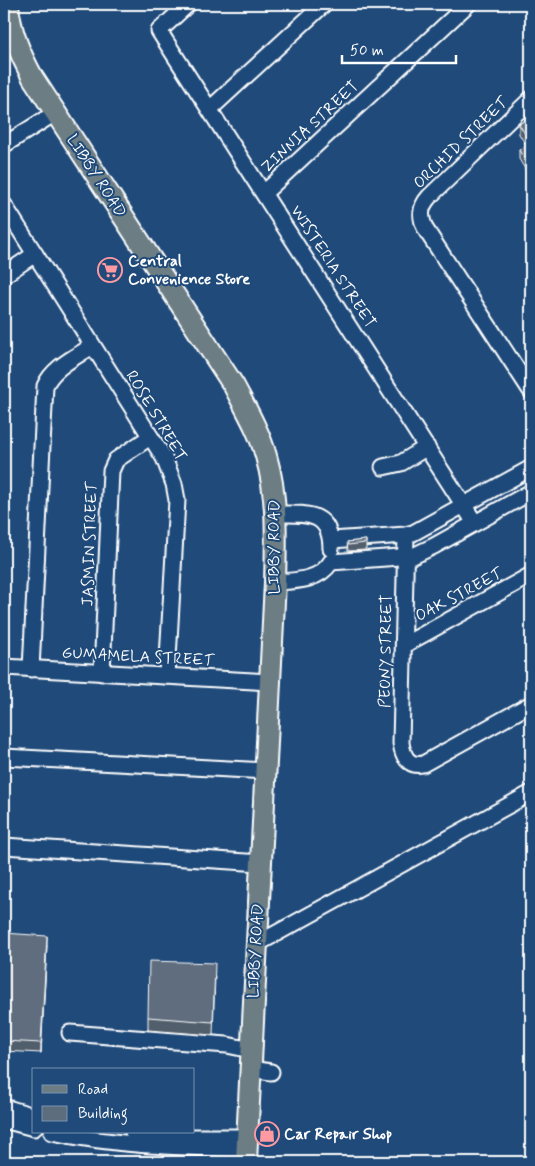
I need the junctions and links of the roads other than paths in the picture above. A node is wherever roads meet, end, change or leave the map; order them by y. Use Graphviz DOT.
graph roads {
  1 [pos="8,4"];
  2 [pos="188,4"];
  3 [pos="324,4"];
  4 [pos="468,4"];
  5 [pos="531,99"];
  6 [pos="210,109"];
  7 [pos="55,113"];
  8 [pos="4,145"];
  9 [pos="264,194"];
  10 [pos="4,205"];
  11 [pos="35,254"];
  12 [pos="4,275"];
  13 [pos="92,346"];
  14 [pos="531,392"];
  15 [pos="150,437"];
  16 [pos="427,448"];
  17 [pos="384,467"];
  18 [pos="531,468"];
  19 [pos="531,492"];
  20 [pos="464,506"];
  21 [pos="276,514"];
  22 [pos="475,523"];
  23 [pos="406,535"];
  24 [pos="331,540"];
  25 [pos="406,557"];
  26 [pos="331,562"];
  27 [pos="531,575"];
  28 [pos="275,582"];
  29 [pos="404,644"];
  30 [pos="4,667"];
  31 [pos="31,668"];
  32 [pos="102,673"];
  33 [pos="167,676"];
  34 [pos="270,682"];
  35 [pos="531,704"];
  36 [pos="4,757"];
  37 [pos="265,771"];
  38 [pos="531,793"];
  39 [pos="4,846"];
  40 [pos="261,863"];
  41 [pos="257,944"];
  42 [pos="70,1033"];
  43 [pos="251,1059"];
  44 [pos="271,1072"];
  45 [pos="4,1107"];
  46 [pos="32,1115"];
  47 [pos="4,1120"];
  48 [pos="32,1127"];
  49 [pos="154,1134"];
  50 [pos="84,1135"];
  51 [pos="214,1142"];
  52 [pos="246,1149"];
  1 -- 7 [label="main road, LIBBY ROAD"];
  2 -- 6 [label="street, WISTERIA STREET"];
  3 -- 6 [label="street"];
  4 -- 9 [label="street, ZINNIA STREET"];
  5 -- 14 [label="street, ORCHID STREET"];
  6 -- 9 [label="street, WISTERIA STREET"];
  7 -- 8 [label="street"];
  7 -- 21 [label="main road, LIBBY ROAD"];
  9 -- 16 [label="street, WISTERIA STREET"];
  10 -- 11 [label="street, ROSE STREET"];
  11 -- 12 [label="street"];
  11 -- 13 [label="street, ROSE STREET"];
  13 -- 15 [label="street, ROSE STREET"];
  13 -- 31 [label="street"];
  15 -- 32 [label="street, JASMIN STREET"];
  15 -- 33 [label="street, ROSE STREET"];
  16 -- 17 [label="street"];
  16 -- 20 [label="street, WISTERIA STREET"];
  18 -- 20 [label="street"];
  19 -- 22 [label="street"];
  20 -- 22 [label="street, WISTERIA STREET"];
  20 -- 23 [label="street"];
  21 -- 24 [label="street"];
  21 -- 28 [label="main road, LIBBY ROAD"];
  22 -- 25 [label="street"];
  23 -- 24 [label="street"];
  23 -- 25 [label="street, PEONY STREET"];
  24 -- 26 [label="street"];
  25 -- 26 [label="street"];
  25 -- 29 [label="street, PEONY STREET"];
  26 -- 28 [label="street"];
  27 -- 29 [label="street, OAK STREET"];
  28 -- 34 [label="main road, LIBBY ROAD"];
  29 -- 35 [label="street, PEONY STREET"];
  30 -- 31 [label="street, GUMAMELA STREET"];
  31 -- 32 [label="street, GUMAMELA STREET"];
  32 -- 33 [label="street, GUMAMELA STREET"];
  33 -- 34 [label="street, GUMAMELA STREET"];
  34 -- 37 [label="main road, LIBBY ROAD"];
  36 -- 37 [label="street"];
  37 -- 40 [label="main road, LIBBY ROAD"];
  38 -- 41 [label="street"];
  39 -- 40 [label="street"];
  40 -- 41 [label="main road, LIBBY ROAD"];
  41 -- 43 [label="main road, LIBBY ROAD"];
  42 -- 43 [label="street"];
  43 -- 44 [label="street"];
  43 -- 52 [label="main road, LIBBY ROAD"];
  45 -- 46 [label="street"];
  47 -- 48 [label="street"];
  49 -- 51 [label="street"];
  50 -- 51 [label="street"];
  51 -- 52 [label="street"];
}
